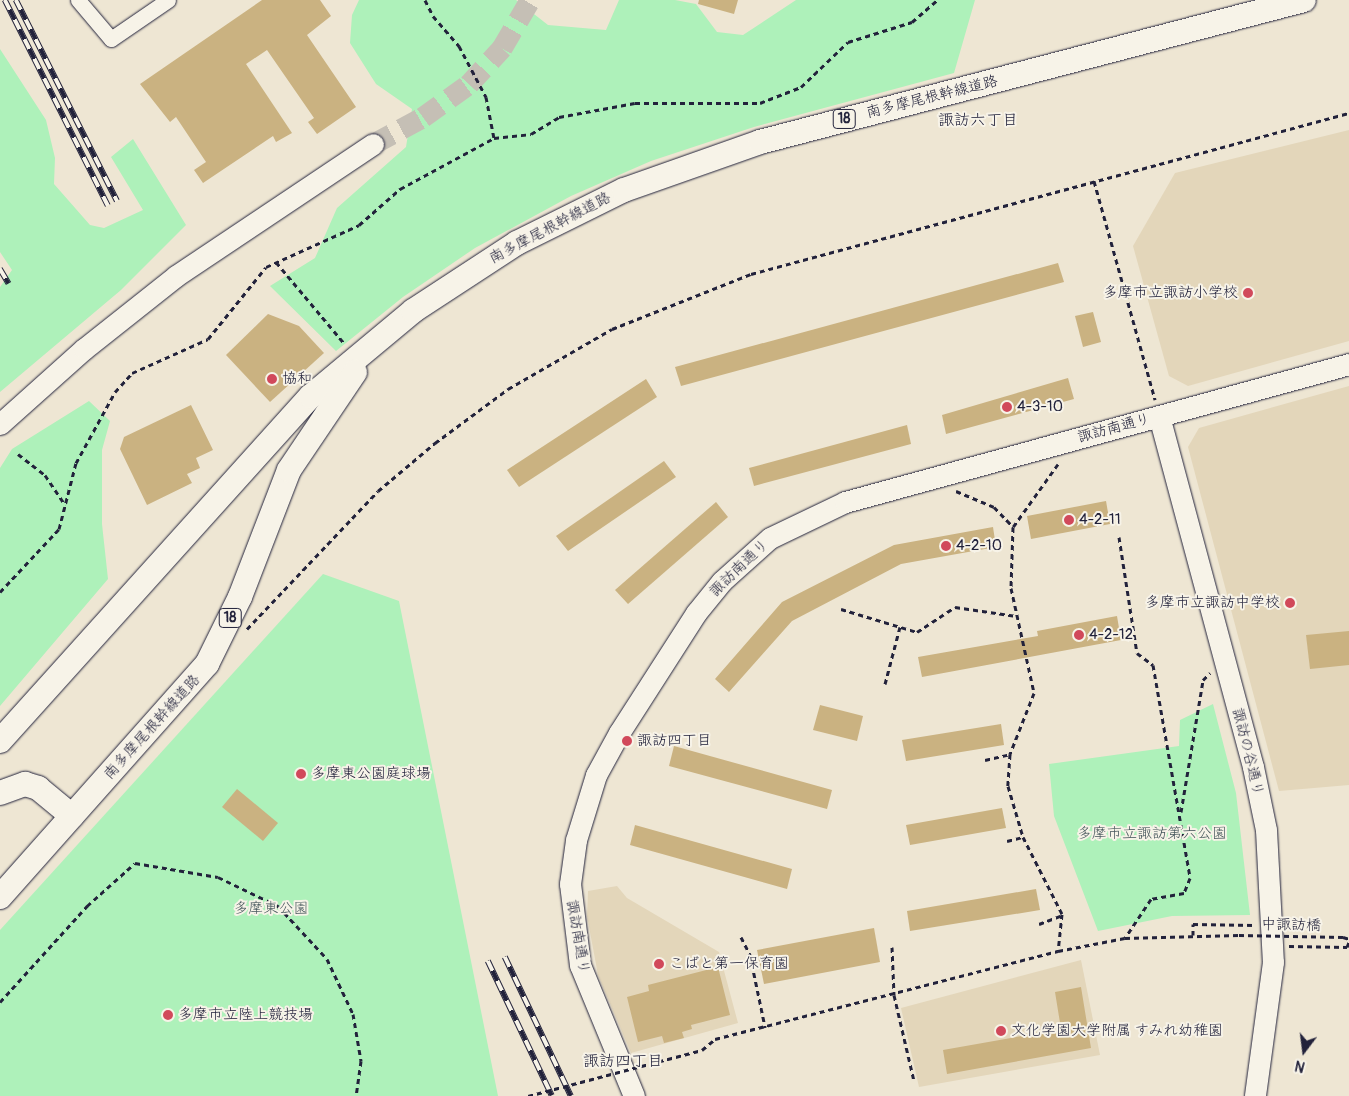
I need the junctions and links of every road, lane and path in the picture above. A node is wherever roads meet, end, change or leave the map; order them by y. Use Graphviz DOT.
graph roads {
  1 [pos="78,0"];
  2 [pos="168,0"];
  3 [pos="425,0"];
  4 [pos="937,0"];
  5 [pos="1304,0"];
  6 [pos="1349,113"];
  7 [pos="494,138"];
  8 [pos="374,144"];
  9 [pos="1094,181"];
  10 [pos="276,262"];
  11 [pos="414,310"];
  12 [pos="348,348"];
  13 [pos="1349,364"];
  14 [pos="1160,416"];
  15 [pos="0,424"];
  16 [pos="18,454"];
  17 [pos="1062,454"];
  18 [pos="945,474"];
  19 [pos="66,506"];
  20 [pos="1013,527"];
  21 [pos="1119,537"];
  22 [pos="0,592"];
  23 [pos="840,609"];
  24 [pos="1016,616"];
  25 [pos="900,627"];
  26 [pos="246,631"];
  27 [pos="1210,672"];
  28 [pos="884,684"];
  29 [pos="0,741"];
  30 [pos="1010,754"];
  31 [pos="985,760"];
  32 [pos="0,793"];
  33 [pos="72,816"];
  34 [pos="1180,816"];
  35 [pos="1022,837"];
  36 [pos="1007,840"];
  37 [pos="0,896"];
  38 [pos="1062,914"];
  39 [pos="1039,924"];
  40 [pos="1255,925"];
  41 [pos="1193,935"];
  42 [pos="741,937"];
  43 [pos="1125,938"];
  44 [pos="1349,941"];
  45 [pos="1288,946"];
  46 [pos="892,947"];
  47 [pos="1058,951"];
  48 [pos="894,995"];
  49 [pos="0,1002"];
  50 [pos="765,1027"];
  51 [pos="914,1081"];
  52 [pos="356,1096"];
  53 [pos="528,1096"];
  54 [pos="634,1096"];
  55 [pos="1255,1096"];
  1 -- 2 [label="street"];
  3 -- 7 [label="path"];
  4 -- 7 [label="path"];
  5 -- 11 [label="main road, 南多摩尾根幹線道路 / 18"];
  6 -- 9 [label="path"];
  7 -- 10 [label="path"];
  8 -- 15 [label="street"];
  9 -- 14 [label="path"];
  9 -- 26 [label="path"];
  10 -- 12 [label="path"];
  10 -- 19 [label="path"];
  11 -- 29 [label="main road, 南多摩尾根幹線道路 / 18"];
  11 -- 33 [label="main road, 南多摩尾根幹線道路 / 18"];
  13 -- 14 [label="street, 諏訪南通り"];
  14 -- 18 [label="street, 諏訪南通り"];
  14 -- 55 [label="street, 諏訪の谷通り"];
  16 -- 19 [label="path"];
  17 -- 20 [label="path"];
  18 -- 20 [label="path"];
  18 -- 54 [label="street, 諏訪南通り"];
  19 -- 22 [label="path"];
  20 -- 24 [label="path"];
  21 -- 34 [label="path"];
  23 -- 25 [label="path"];
  24 -- 25 [label="path"];
  24 -- 30 [label="path"];
  25 -- 28 [label="path"];
  27 -- 34 [label="path"];
  30 -- 31 [label="path"];
  30 -- 35 [label="path"];
  32 -- 33 [label="main road"];
  33 -- 37 [label="main road, 南多摩尾根幹線道路 / 18"];
  34 -- 43 [label="path"];
  35 -- 36 [label="path"];
  35 -- 38 [label="path"];
  38 -- 39 [label="path"];
  38 -- 47 [label="path"];
  40 -- 41 [label="path"];
  41 -- 43 [label="path, 中諏訪橋"];
  41 -- 44 [label="path, 中諏訪橋, bridge"];
  42 -- 50 [label="path"];
  43 -- 47 [label="path, 中諏訪橋"];
  44 -- 45 [label="path"];
  46 -- 48 [label="path"];
  47 -- 48 [label="path, 中諏訪橋"];
  48 -- 50 [label="path, 中諏訪橋"];
  48 -- 51 [label="path"];
  49 -- 52 [label="path"];
  50 -- 53 [label="path, 中諏訪橋, bridge"];
}
